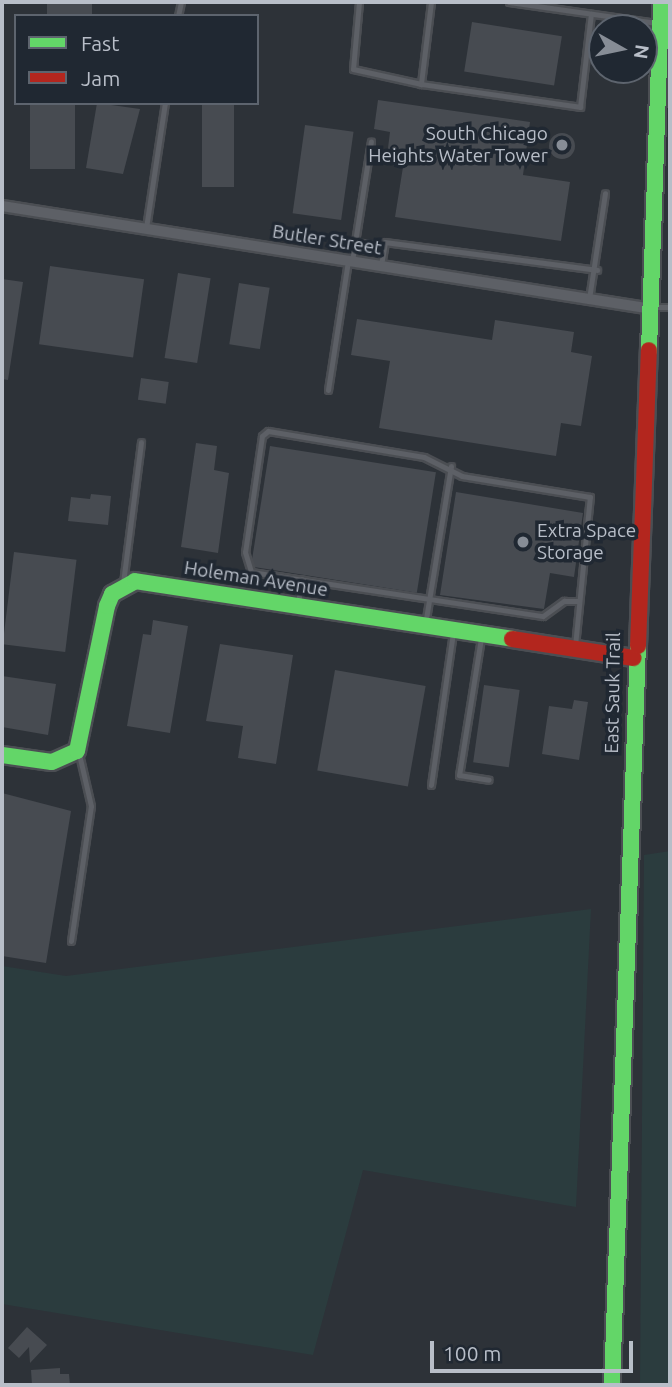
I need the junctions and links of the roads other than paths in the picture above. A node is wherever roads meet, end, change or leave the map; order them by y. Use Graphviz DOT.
graph roads {
  1 [pos="359,2"];
  2 [pos="431,2"];
  3 [pos="509,2"];
  4 [pos="661,2"];
  5 [pos="591,14"];
  6 [pos="660,23"];
  7 [pos="588,39"];
  8 [pos="421,84"];
  9 [pos="165,105"];
  10 [pos="663,120"];
  11 [pos="371,141"];
  12 [pos="605,193"];
  13 [pos="2,206"];
  14 [pos="145,229"];
  15 [pos="355,242"];
  16 [pos="384,246"];
  17 [pos="350,261"];
  18 [pos="381,266"];
  19 [pos="597,270"];
  20 [pos="589,299"];
  21 [pos="646,307"];
  22 [pos="670,307"];
  23 [pos="328,390"];
  24 [pos="141,442"];
  25 [pos="451,466"];
  26 [pos="302,579"];
  27 [pos="122,586"];
  28 [pos="428,598"];
  29 [pos="579,601"];
  30 [pos="298,606"];
  31 [pos="425,626"];
  32 [pos="454,630"];
  33 [pos="481,635"];
  34 [pos="575,649"];
  35 [pos="634,658"];
  36 [pos="77,751"];
  37 [pos="2,755"];
  38 [pos="489,780"];
  39 [pos="431,785"];
  40 [pos="71,941"];
  41 [pos="612,1385"];
  1 -- 8 [label="lane"];
  2 -- 8 [label="lane"];
  3 -- 5 [label="lane"];
  4 -- 6 [label="main road, East Sauk Trail"];
  6 -- 10 [label="main road, East Sauk Trail"];
  7 -- 8 [label="lane"];
  9 -- 14 [label="lane"];
  10 -- 21 [label="main road, East Sauk Trail"];
  11 -- 15 [label="lane"];
  12 -- 19 [label="lane"];
  13 -- 14 [label="street, Butler Street"];
  14 -- 17 [label="street, Butler Street"];
  15 -- 16 [label="lane"];
  15 -- 17 [label="lane"];
  16 -- 18 [label="lane"];
  16 -- 19 [label="lane"];
  17 -- 18 [label="street, Butler Street"];
  17 -- 23 [label="lane"];
  18 -- 20 [label="street, Butler Street"];
  19 -- 20 [label="lane"];
  20 -- 21 [label="street, Butler Street"];
  21 -- 22 [label="lane"];
  21 -- 35 [label="main road, East Sauk Trail"];
  24 -- 27 [label="lane"];
  25 -- 26 [label="lane"];
  25 -- 28 [label="lane"];
  25 -- 29 [label="lane"];
  26 -- 28 [label="lane"];
  26 -- 30 [label="lane"];
  27 -- 30 [label="main road, Holeman Avenue"];
  27 -- 36 [label="main road"];
  28 -- 29 [label="lane"];
  28 -- 31 [label="lane"];
  29 -- 34 [label="lane"];
  30 -- 31 [label="main road, Holeman Avenue"];
  31 -- 32 [label="main road, Holeman Avenue"];
  32 -- 33 [label="main road, Holeman Avenue"];
  32 -- 39 [label="lane"];
  33 -- 34 [label="main road, Holeman Avenue"];
  33 -- 38 [label="lane"];
  34 -- 35 [label="main road, Holeman Avenue"];
  35 -- 41 [label="main road, East Sauk Trail"];
  36 -- 37 [label="main road"];
  36 -- 40 [label="lane"];
}
